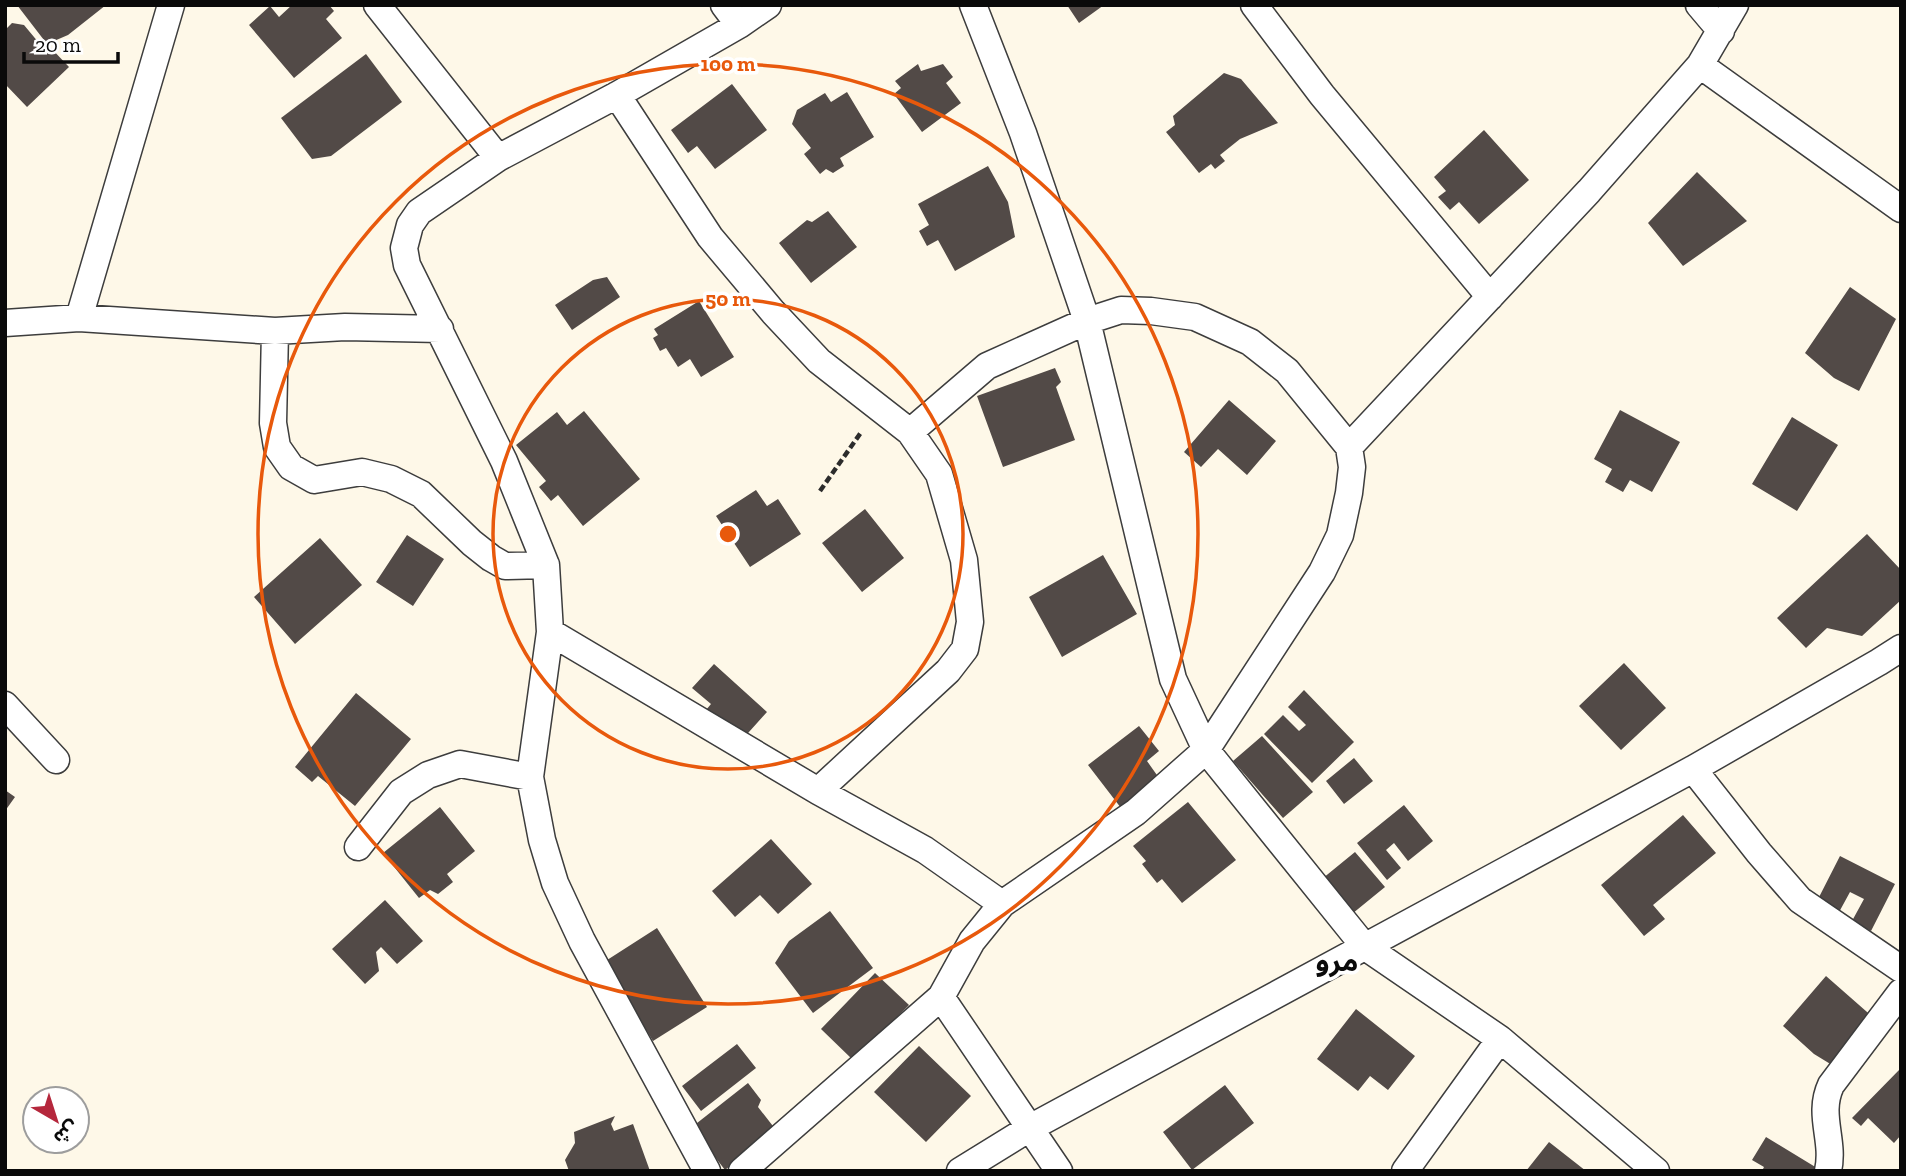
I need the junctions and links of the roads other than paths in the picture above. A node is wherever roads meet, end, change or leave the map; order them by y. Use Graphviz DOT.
graph roads {
  1 [pos="171,5"];
  2 [pos="377,5"];
  3 [pos="768,5"];
  4 [pos="974,5"];
  5 [pos="1254,5"];
  6 [pos="1699,5"];
  7 [pos="1735,5"];
  8 [pos="731,15"];
  9 [pos="1721,31"];
  10 [pos="1700,65"];
  11 [pos="617,95"];
  12 [pos="498,158"];
  13 [pos="1901,209"];
  14 [pos="1490,297"];
  15 [pos="79,318"];
  16 [pos="1087,321"];
  17 [pos="5,323"];
  18 [pos="440,329"];
  19 [pos="275,331"];
  20 [pos="910,432"];
  21 [pos="1349,447"];
  22 [pos="546,565"];
  23 [pos="550,632"];
  24 [pos="1901,648"];
  25 [pos="5,705"];
  26 [pos="1206,750"];
  27 [pos="56,760"];
  28 [pos="1693,769"];
  29 [pos="530,777"];
  30 [pos="818,791"];
  31 [pos="358,847"];
  32 [pos="1002,904"];
  33 [pos="1364,946"];
  34 [pos="1901,969"];
  35 [pos="1901,992"];
  36 [pos="941,997"];
  37 [pos="1500,1039"];
  38 [pos="1028,1129"];
  39 [pos="707,1171"];
  40 [pos="742,1171"];
  41 [pos="960,1171"];
  42 [pos="1059,1171"];
  43 [pos="1405,1171"];
  44 [pos="1656,1171"];
  45 [pos="1829,1171"];
  1 -- 15 [label="street"];
  2 -- 12 [label="street"];
  3 -- 8 [label="street"];
  4 -- 16 [label="street"];
  5 -- 14 [label="street"];
  6 -- 9 [label="street"];
  7 -- 9 [label="street"];
  8 -- 11 [label="street"];
  9 -- 10 [label="street"];
  10 -- 13 [label="street"];
  10 -- 14 [label="street"];
  11 -- 12 [label="street"];
  11 -- 20 [label="street"];
  12 -- 18 [label="street"];
  14 -- 21 [label="street"];
  15 -- 17 [label="street"];
  15 -- 19 [label="street"];
  16 -- 20 [label="street"];
  16 -- 21 [label="street"];
  16 -- 26 [label="street"];
  18 -- 19 [label="street"];
  18 -- 22 [label="street"];
  19 -- 22 [label="street"];
  20 -- 30 [label="street"];
  21 -- 26 [label="street"];
  22 -- 23 [label="street"];
  23 -- 29 [label="street"];
  23 -- 30 [label="street"];
  24 -- 28 [label="street"];
  25 -- 27 [label="street"];
  26 -- 32 [label="street"];
  26 -- 33 [label="street"];
  28 -- 33 [label="street"];
  28 -- 34 [label="street"];
  29 -- 31 [label="street"];
  29 -- 39 [label="street"];
  30 -- 32 [label="street"];
  32 -- 36 [label="street"];
  33 -- 37 [label="street"];
  33 -- 38 [label="street"];
  35 -- 45 [label="street"];
  36 -- 38 [label="street"];
  36 -- 40 [label="street"];
  37 -- 43 [label="street"];
  37 -- 44 [label="street"];
  38 -- 41 [label="street"];
  38 -- 42 [label="street"];
}
